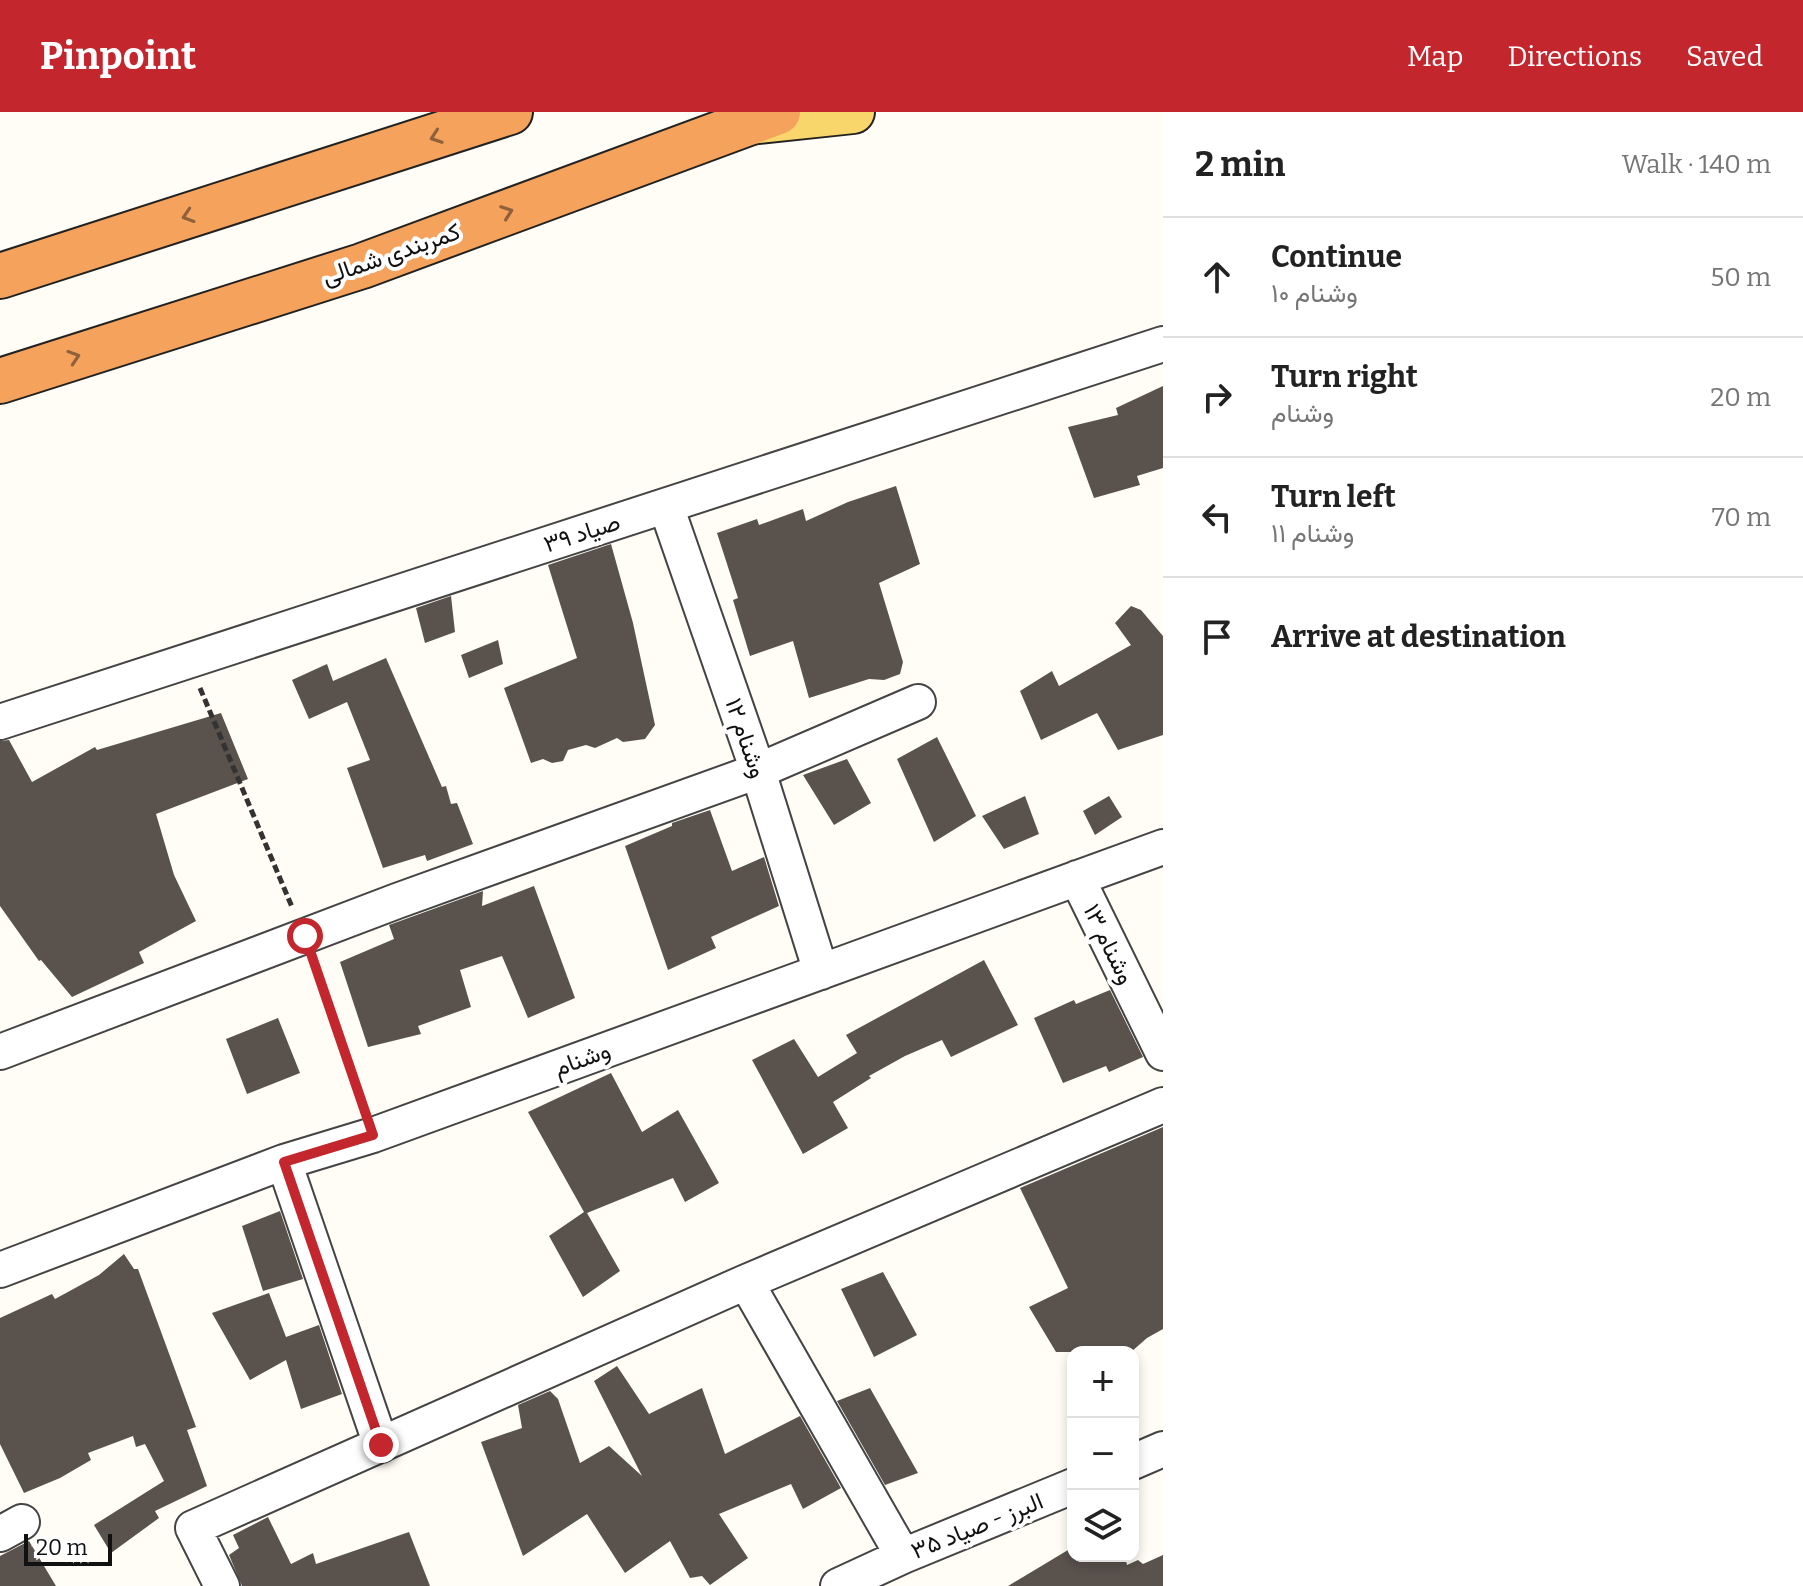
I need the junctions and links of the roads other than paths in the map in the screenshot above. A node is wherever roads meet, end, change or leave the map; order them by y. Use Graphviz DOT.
graph roads {
  1 [pos="510,112"];
  2 [pos="853,112"];
  3 [pos="763,117"];
  4 [pos="0,276"];
  5 [pos="1163,344"];
  6 [pos="0,381"];
  7 [pos="666,506"];
  8 [pos="918,702"];
  9 [pos="0,722"];
  10 [pos="758,771"];
  11 [pos="1163,847"];
  12 [pos="1077,878"];
  13 [pos="821,972"];
  14 [pos="0,1052"];
  15 [pos="1163,1053"];
  16 [pos="1163,1105"];
  17 [pos="284,1162"];
  18 [pos="0,1270"];
  19 [pos="746,1282"];
  20 [pos="381,1445"];
  21 [pos="1163,1449"];
  22 [pos="1139,1459"];
  23 [pos="1067,1488"];
  24 [pos="903,1556"];
  25 [pos="222,1586"];
  26 [pos="838,1586"];
  1 -- 4 [label="highway, one-way"];
  2 -- 3 [label="main road"];
  6 -- 3 [label="highway, کمربندی شمالی, one-way"];
  5 -- 7 [label="street, صیاد ۳۹"];
  7 -- 9 [label="street, صیاد ۳۹"];
  7 -- 10 [label="street, وشنام ۱۲"];
  8 -- 10 [label="street"];
  10 -- 13 [label="street, وشنام ۱۲"];
  10 -- 14 [label="street"];
  11 -- 12 [label="street, وشنام"];
  12 -- 13 [label="street, وشنام"];
  12 -- 15 [label="street, وشنام ۱۳"];
  13 -- 17 [label="street, وشنام"];
  16 -- 19 [label="street"];
  17 -- 18 [label="street, وشنام"];
  17 -- 20 [label="street"];
  19 -- 20 [label="street"];
  19 -- 24 [label="street"];
  20 -- 25 [label="street"];
  21 -- 22 [label="street"];
  23 -- 24 [label="street, البرز - صیاد ۳۵"];
  24 -- 26 [label="street, البرز - صیاد ۳۵"];
}
